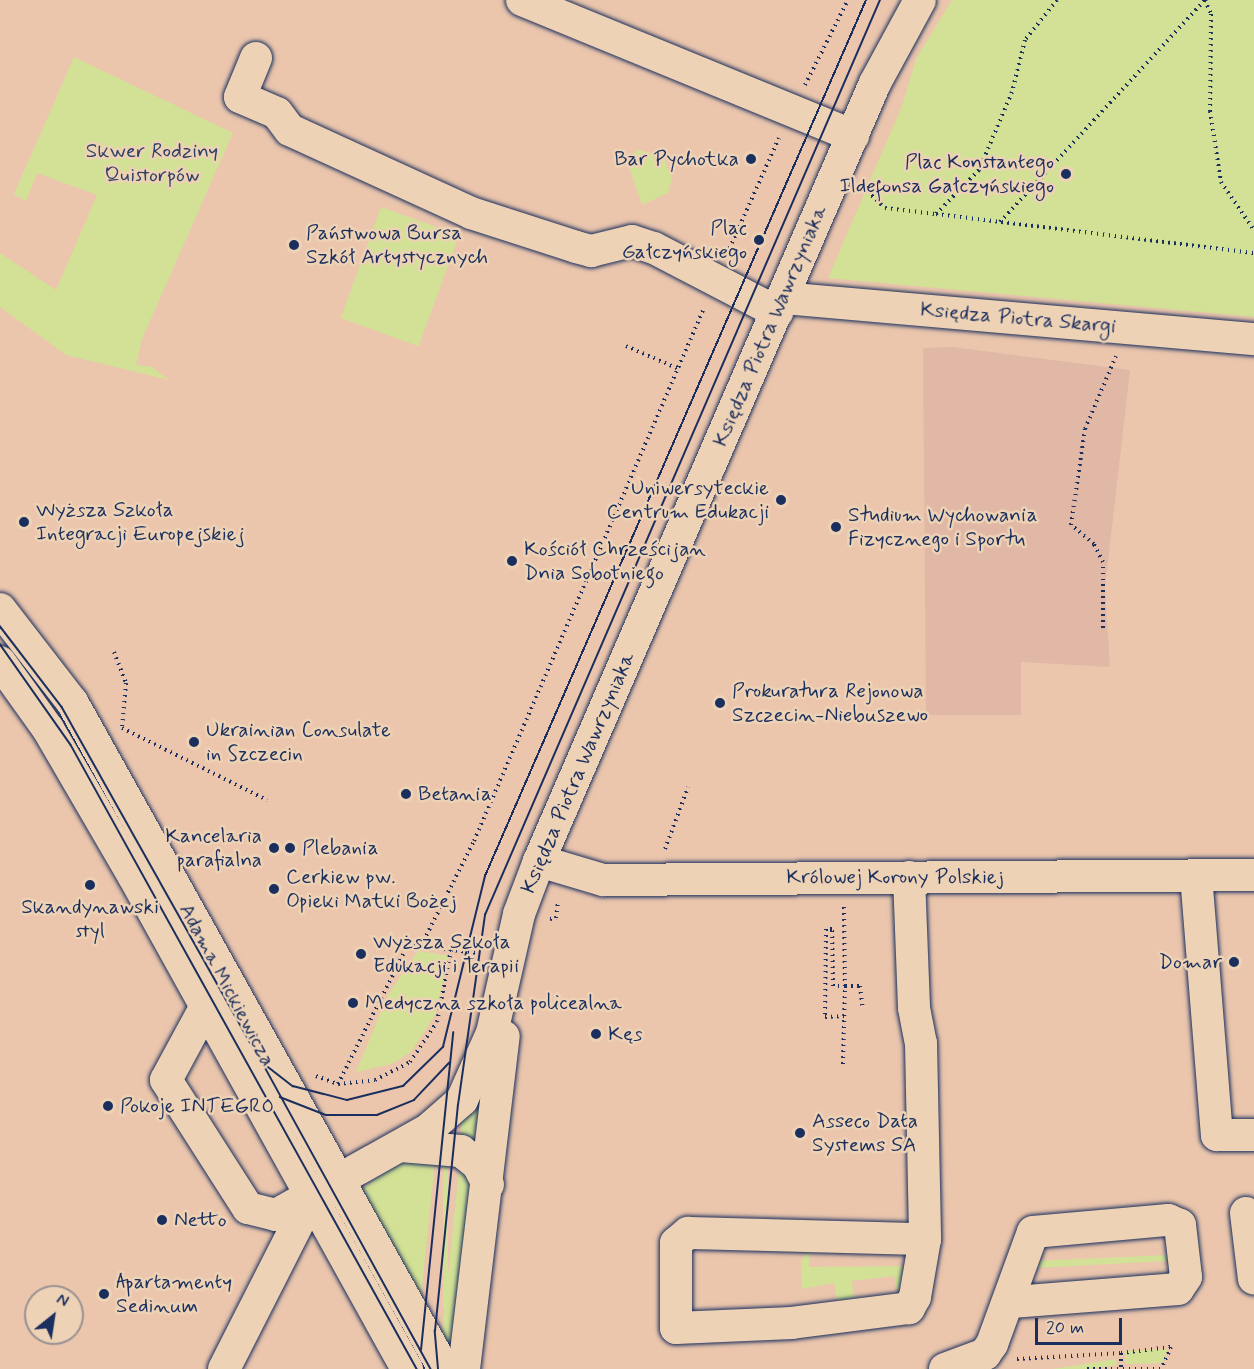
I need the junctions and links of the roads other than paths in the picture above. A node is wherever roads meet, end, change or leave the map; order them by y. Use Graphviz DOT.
graph roads {
  1 [pos="522,0"];
  2 [pos="920,0"];
  3 [pos="256,58"];
  4 [pos="853,136"];
  5 [pos="780,305"];
  6 [pos="1254,339"];
  7 [pos="0,609"];
  8 [pos="0,662"];
  9 [pos="539,861"];
  10 [pos="1254,875"];
  11 [pos="1196,876"];
  12 [pos="909,877"];
  13 [pos="499,956"];
  14 [pos="207,1006"];
  15 [pos="1254,1135"];
  16 [pos="389,1149"];
  17 [pos="488,1185"];
  18 [pos="321,1192"];
  19 [pos="1246,1213"];
  20 [pos="925,1239"];
  21 [pos="1254,1279"];
  22 [pos="1012,1302"];
  23 [pos="223,1368"];
  24 [pos="407,1369"];
  25 [pos="444,1369"];
  26 [pos="464,1369"];
  27 [pos="945,1369"];
  1 -- 4 [label="street"];
  2 -- 4 [label="street, Księdza Piotra Wawrzyniaka"];
  3 -- 5 [label="street, Księdza Piotra Skargi"];
  4 -- 5 [label="street, Księdza Piotra Wawrzyniaka"];
  5 -- 6 [label="street, Księdza Piotra Skargi"];
  5 -- 9 [label="street, Księdza Piotra Wawrzyniaka"];
  7 -- 18 [label="street, Adama Mickiewicza"];
  8 -- 14 [label="street, Adama Mickiewicza"];
  9 -- 12 [label="street, Królowej Korony Polskiej"];
  9 -- 13 [label="street, Księdza Piotra Wawrzyniaka"];
  10 -- 11 [label="street, Królowej Korony Polskiej"];
  11 -- 12 [label="street, Królowej Korony Polskiej"];
  11 -- 15 [label="street"];
  12 -- 20 [label="street"];
  13 -- 16 [label="street, Księdza Piotra Wawrzyniaka"];
  13 -- 17 [label="street, Księdza Piotra Wawrzyniaka"];
  14 -- 18 [label="street, Adama Mickiewicza"];
  14 -- 18 [label="street"];
  16 -- 17 [label="street, Księdza Piotra Wawrzyniaka"];
  16 -- 18 [label="street, Księdza Piotra Wawrzyniaka"];
  17 -- 26 [label="street, Księdza Piotra Wawrzyniaka"];
  18 -- 23 [label="street"];
  18 -- 24 [label="street, Adama Mickiewicza"];
  18 -- 25 [label="street, Adama Mickiewicza"];
  19 -- 21 [label="street"];
  20 -- 20 [label="street"];
  22 -- 22 [label="street"];
  22 -- 27 [label="street"];
}
